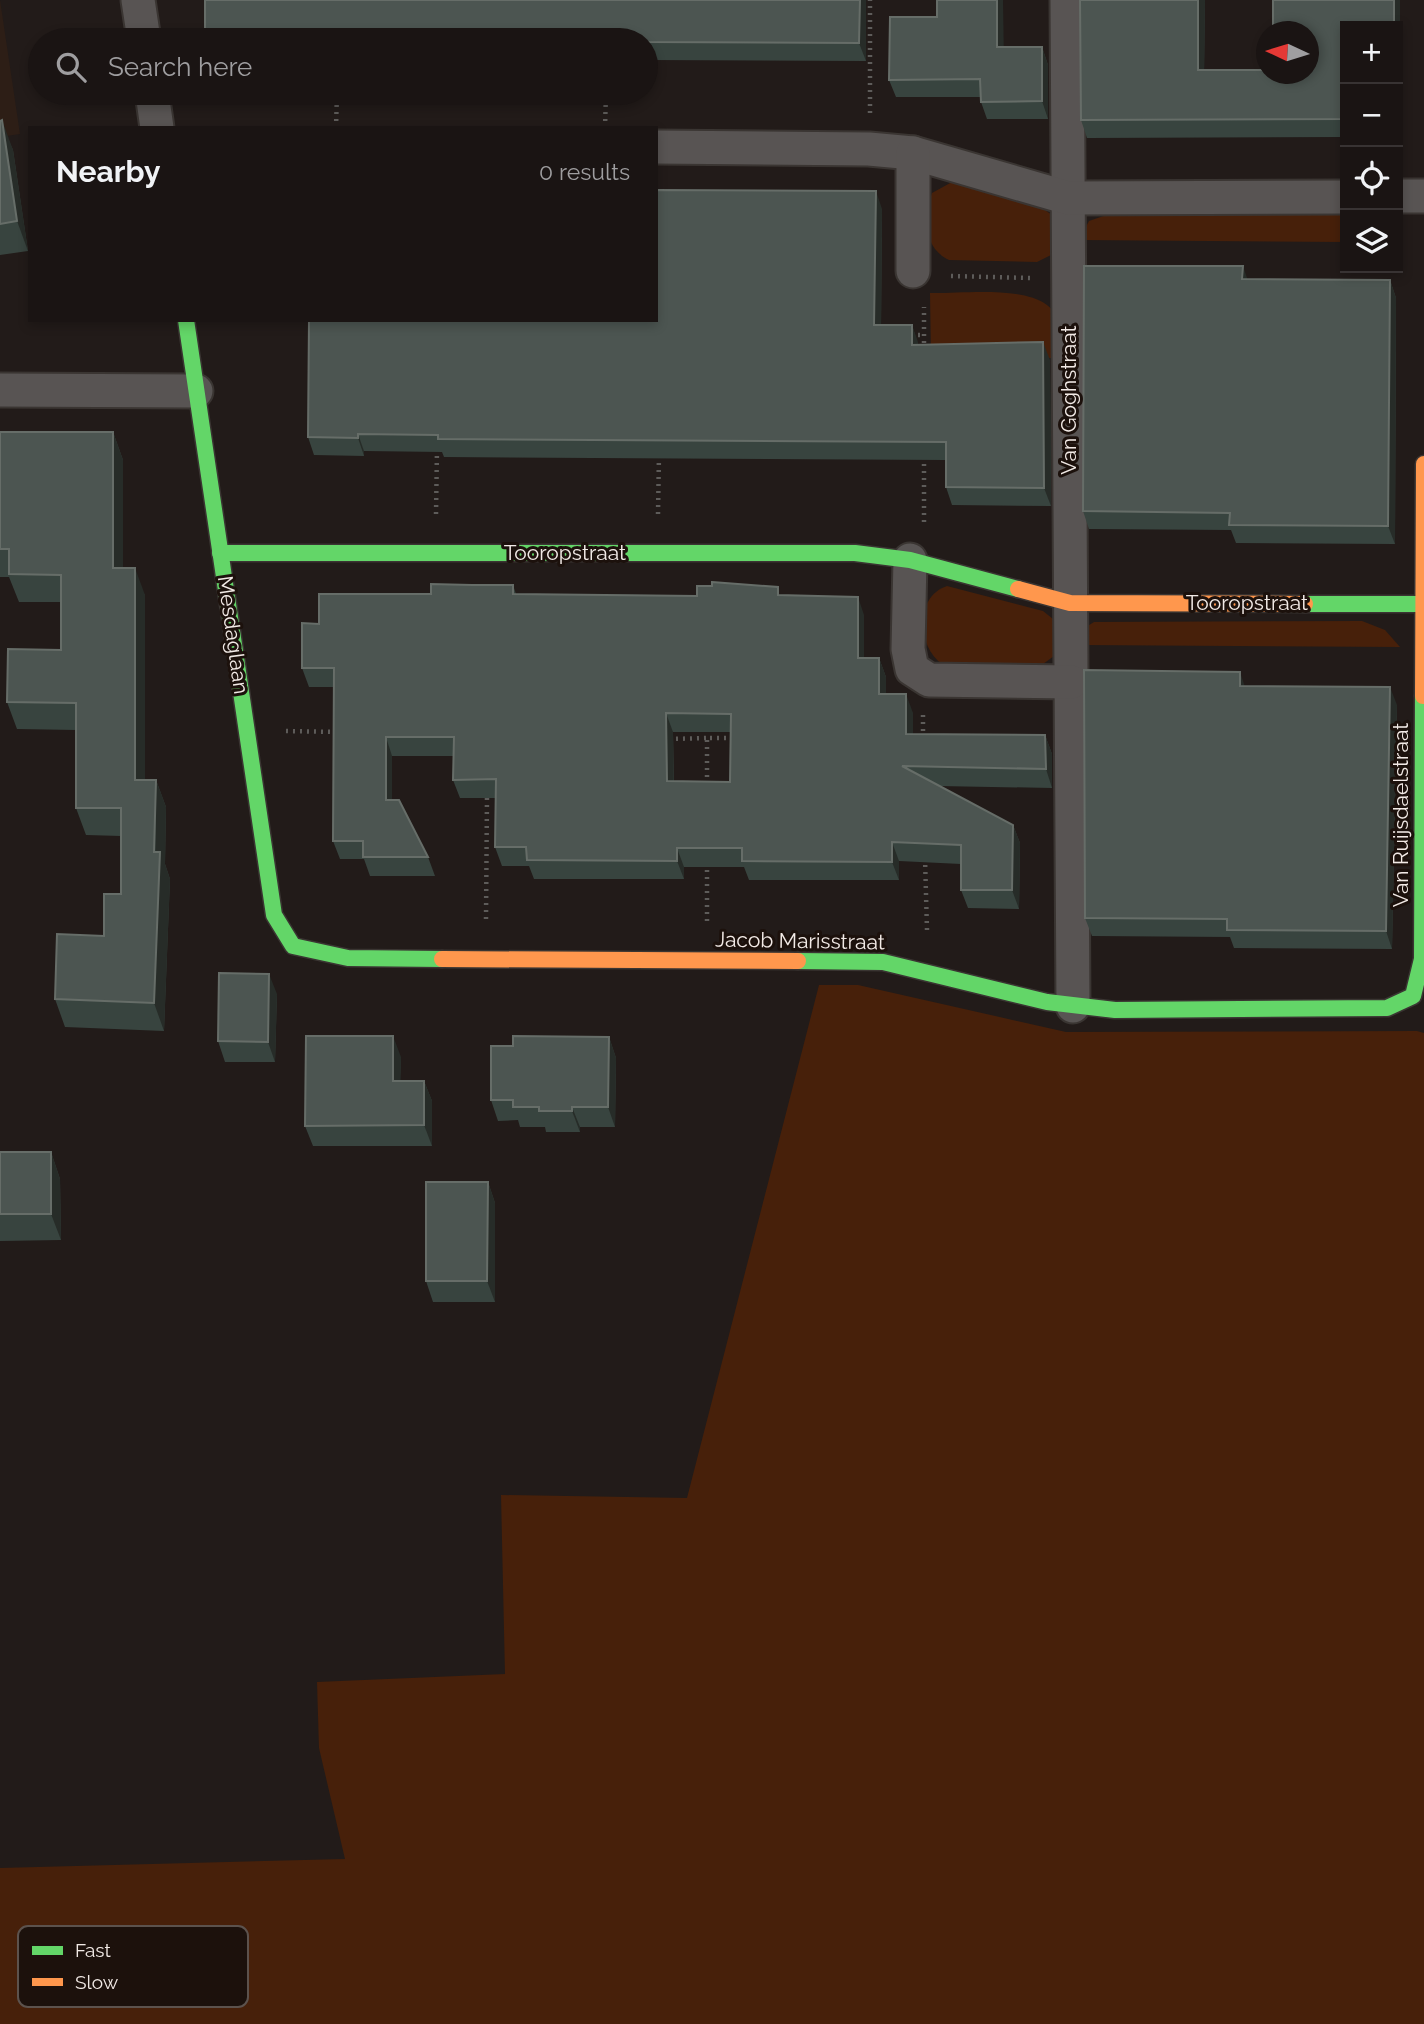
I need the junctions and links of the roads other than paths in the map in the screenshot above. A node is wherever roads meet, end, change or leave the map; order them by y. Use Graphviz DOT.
graph roads {
  1 [pos="138,0"];
  2 [pos="1067,0"];
  3 [pos="142,28"];
  4 [pos="154,105"];
  5 [pos="157,126"];
  6 [pos="658,147"];
  7 [pos="913,153"];
  8 [pos="1403,196"];
  9 [pos="1424,196"];
  10 [pos="1340,197"];
  11 [pos="1068,198"];
  12 [pos="913,271"];
  13 [pos="186,322"];
  14 [pos="0,390"];
  15 [pos="196,391"];
  16 [pos="1424,464"];
  17 [pos="220,553"];
  18 [pos="910,560"];
  19 [pos="1070,603"];
  20 [pos="1423,604"];
  21 [pos="1071,682"];
  22 [pos="293,946"];
  23 [pos="1073,1006"];
  24 [pos="1387,1008"];
  1 -- 3 [label="street"];
  2 -- 11 [label="street, Van Goghstraat"];
  4 -- 5 [label="street"];
  6 -- 7 [label="street"];
  7 -- 11 [label="street"];
  7 -- 12 [label="street"];
  8 -- 9 [label="street"];
  10 -- 11 [label="street"];
  11 -- 19 [label="street, Van Goghstraat"];
  13 -- 15 [label="street, Mesdaglaan"];
  14 -- 15 [label="street"];
  15 -- 17 [label="street, Mesdaglaan"];
  16 -- 20 [label="street, Van Ruijsdaelstraat"];
  17 -- 18 [label="street, Tooropstraat"];
  17 -- 22 [label="street, Mesdaglaan"];
  18 -- 19 [label="street, Tooropstraat"];
  18 -- 21 [label="street"];
  19 -- 20 [label="street, Tooropstraat"];
  19 -- 21 [label="street"];
  20 -- 24 [label="street, Van Ruijsdaelstraat"];
  21 -- 23 [label="street"];
  22 -- 23 [label="street, Jacob Marisstraat"];
  23 -- 24 [label="street, Jacob Marisstraat"];
}
